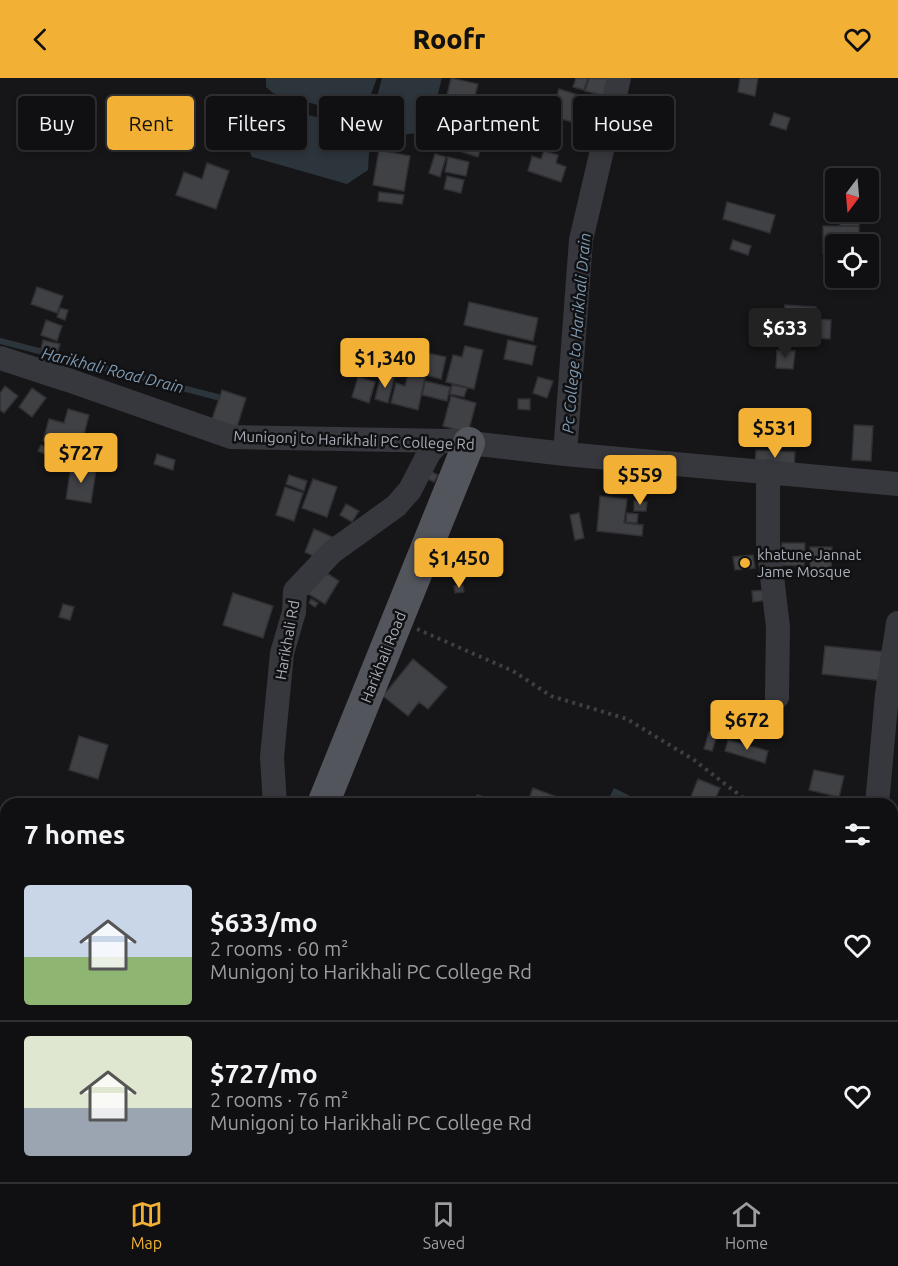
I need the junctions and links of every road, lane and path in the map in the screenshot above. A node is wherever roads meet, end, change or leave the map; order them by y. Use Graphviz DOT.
graph roads {
  1 [pos="619,78"];
  2 [pos="0,358"];
  3 [pos="460,442"];
  4 [pos="565,454"];
  5 [pos="768,471"];
  6 [pos="898,484"];
  7 [pos="398,620"];
  8 [pos="898,622"];
  9 [pos="777,697"];
  10 [pos="275,798"];
  11 [pos="325,798"];
  12 [pos="743,798"];
  13 [pos="878,798"];
  1 -- 4 [label="street"];
  2 -- 3 [label="street, Munigonj to Harikhali PC College Rd"];
  3 -- 4 [label="street, Munigonj to Harikhali PC College Rd"];
  3 -- 7 [label="main road, Harikhali Road"];
  3 -- 10 [label="street, Harikhali Rd"];
  4 -- 5 [label="street, Munigonj to Harikhali PC College Rd"];
  5 -- 6 [label="street, Munigonj to Harikhali PC College Rd"];
  5 -- 9 [label="street"];
  7 -- 11 [label="main road, Harikhali Road"];
  7 -- 12 [label="path"];
  8 -- 13 [label="street"];
}
